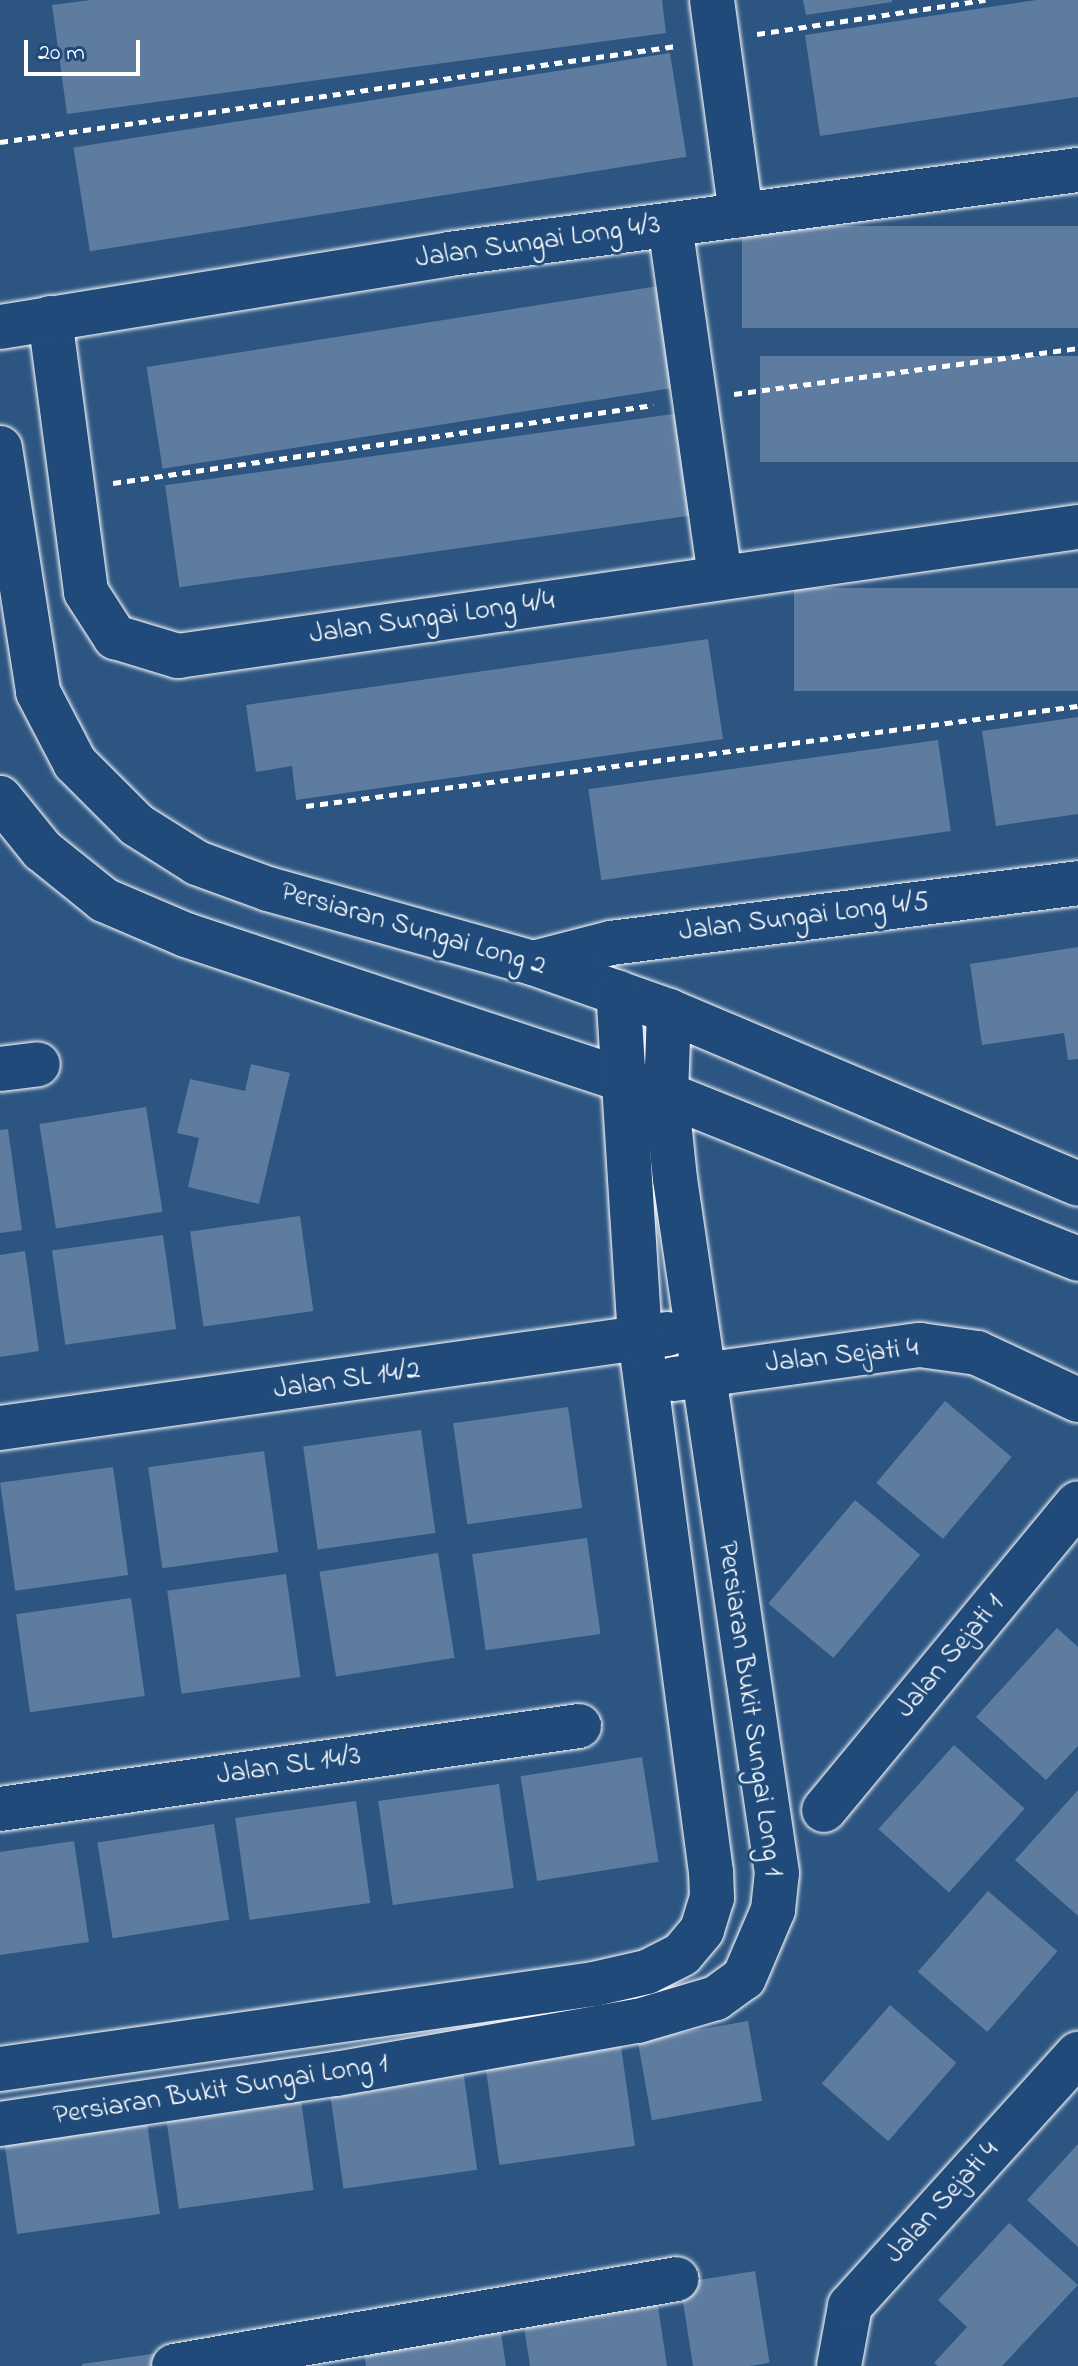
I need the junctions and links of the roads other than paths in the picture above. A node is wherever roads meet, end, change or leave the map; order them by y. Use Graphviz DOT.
graph roads {
  1 [pos="715,20"];
  2 [pos="1078,170"];
  3 [pos="741,215"];
  4 [pos="670,225"];
  5 [pos="50,318"];
  6 [pos="0,327"];
  7 [pos="0,448"];
  8 [pos="1078,527"];
  9 [pos="720,577"];
  10 [pos="0,798"];
  11 [pos="1078,883"];
  12 [pos="533,963"];
  13 [pos="618,993"];
  14 [pos="669,1011"];
  15 [pos="620,1079"];
  16 [pos="666,1094"];
  17 [pos="747,1124"];
  18 [pos="675,1179"];
  19 [pos="1078,1184"];
  20 [pos="1078,1259"];
  21 [pos="695,1331"];
  22 [pos="640,1338"];
  23 [pos="702,1376"];
  24 [pos="645,1382"];
  25 [pos="1078,1400"];
  26 [pos="0,1428"];
  27 [pos="1078,1503"];
  28 [pos="579,1726"];
  29 [pos="0,1809"];
  30 [pos="824,1810"];
  31 [pos="1078,2054"];
  32 [pos="0,2069"];
  33 [pos="0,2124"];
  34 [pos="677,2279"];
  35 [pos="174,2366"];
  36 [pos="839,2366"];
  1 -- 3 [label="street"];
  2 -- 3 [label="street, Jalan Sungai Long 4/3"];
  3 -- 4 [label="street, Jalan Sungai Long 4/3"];
  4 -- 5 [label="street, Jalan Sungai Long 4/3"];
  4 -- 9 [label="street"];
  5 -- 6 [label="street, Jalan Sungai Long 4/3"];
  5 -- 9 [label="street, Jalan Sungai Long 4/4"];
  7 -- 12 [label="street, Persiaran Sungai Long 2"];
  8 -- 9 [label="street, Jalan Sungai Long 4/4"];
  10 -- 15 [label="street"];
  11 -- 12 [label="street, Jalan Sungai Long 4/5"];
  12 -- 13 [label="street, Persiaran Sungai Long 2"];
  13 -- 14 [label="street, Persiaran Sungai Long 2"];
  13 -- 15 [label="street, Persiaran Bukit Sungai Long 1"];
  14 -- 16 [label="street, Persiaran Bukit Sungai Long 1"];
  14 -- 19 [label="street, Persiaran Sungai Long 2"];
  15 -- 16 [label="street"];
  15 -- 22 [label="street, Persiaran Bukit Sungai Long 1"];
  16 -- 17 [label="street"];
  16 -- 18 [label="street, Persiaran Bukit Sungai Long 1"];
  17 -- 18 [label="street"];
  17 -- 20 [label="street"];
  18 -- 21 [label="street, Persiaran Bukit Sungai Long 1"];
  21 -- 22 [label="street, Jalan SL 14/2"];
  21 -- 23 [label="street, Persiaran Bukit Sungai Long 1"];
  22 -- 24 [label="street, Persiaran Bukit Sungai Long 1"];
  22 -- 26 [label="street, Jalan SL 14/2"];
  23 -- 24 [label="street, Jalan Sejati 4"];
  23 -- 25 [label="street, Jalan Sejati 4"];
  23 -- 33 [label="street, Persiaran Bukit Sungai Long 1"];
  24 -- 32 [label="street, Persiaran Bukit Sungai Long 1"];
  27 -- 30 [label="street, Jalan Sejati 1"];
  28 -- 29 [label="street, Jalan SL 14/3"];
  31 -- 36 [label="street, Jalan Sejati 4"];
  34 -- 35 [label="street"];
}
